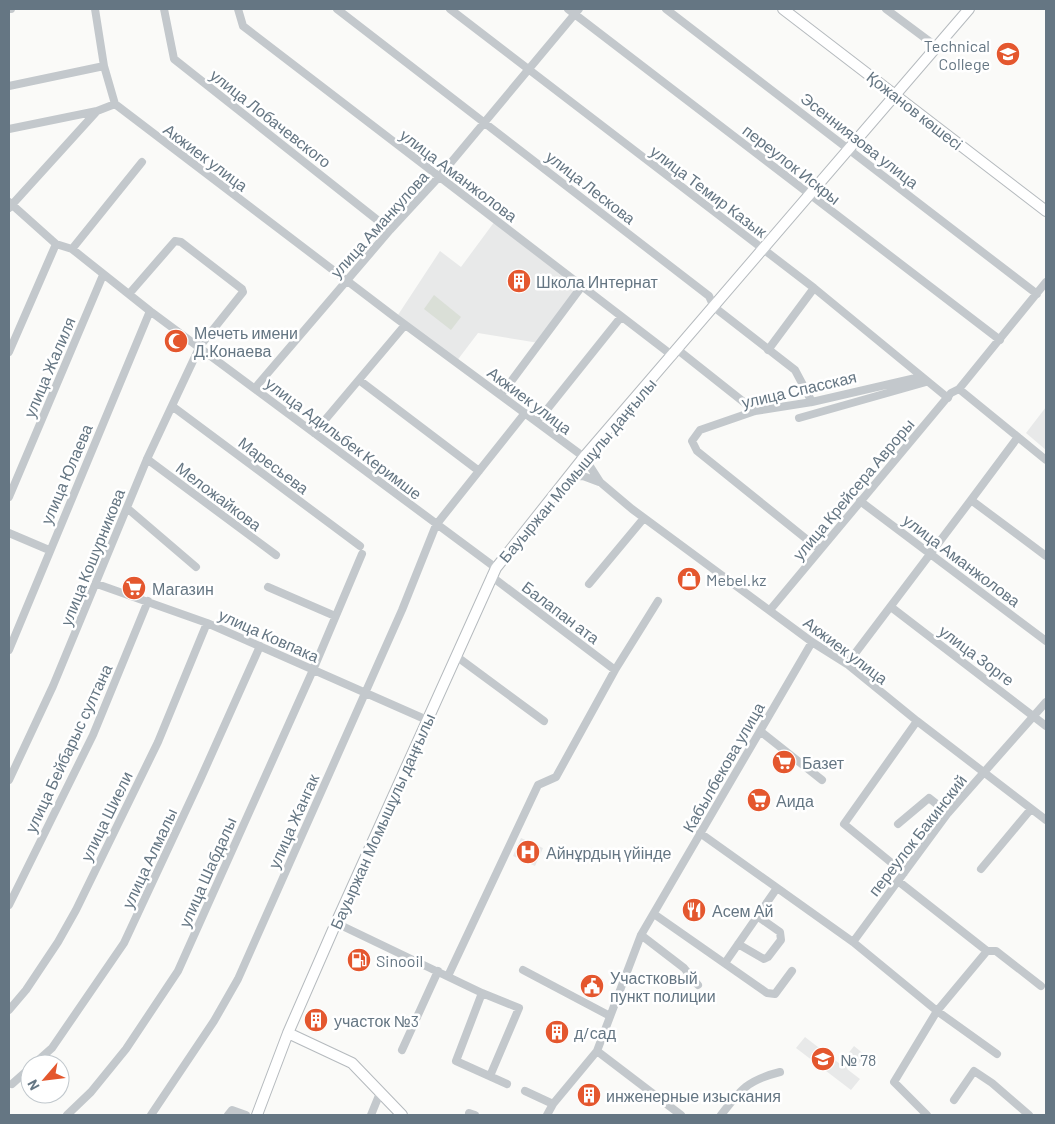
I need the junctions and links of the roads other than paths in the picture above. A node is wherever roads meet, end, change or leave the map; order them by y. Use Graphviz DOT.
graph roads {
  1 [pos="94,9"];
  2 [pos="164,9"];
  3 [pos="238,9"];
  4 [pos="337,9"];
  5 [pos="450,9"];
  6 [pos="666,9"];
  7 [pos="783,9"];
  8 [pos="886,9"];
  9 [pos="969,9"];
  10 [pos="574,11"];
  11 [pos="937,47"];
  12 [pos="104,66"];
  13 [pos="528,68"];
  14 [pos="9,86"];
  15 [pos="894,94"];
  16 [pos="115,104"];
  17 [pos="97,111"];
  18 [pos="486,122"];
  19 [pos="9,129"];
  20 [pos="848,148"];
  21 [pos="142,162"];
  22 [pos="438,178"];
  23 [pos="808,195"];
  24 [pos="10,205"];
  25 [pos="1046,210"];
  26 [pos="390,230"];
  27 [pos="56,244"];
  28 [pos="762,249"];
  29 [pos="72,250"];
  30 [pos="103,275"];
  31 [pos="347,280"];
  32 [pos="1046,282"];
  33 [pos="582,286"];
  34 [pos="814,288"];
  35 [pos="129,294"];
  36 [pos="1037,294"];
  37 [pos="714,307"];
  38 [pos="150,310"];
  39 [pos="621,317"];
  40 [pos="405,325"];
  41 [pos="1000,340"];
  42 [pos="200,346"];
  43 [pos="768,350"];
  44 [pos="9,352"];
  45 [pos="676,353"];
  46 [pos="359,380"];
  47 [pos="923,380"];
  48 [pos="255,388"];
  49 [pos="959,389"];
  50 [pos="501,395"];
  51 [pos="948,398"];
  52 [pos="812,402"];
  53 [pos="172,406"];
  54 [pos="755,411"];
  55 [pos="525,413"];
  56 [pos="799,418"];
  57 [pos="537,422"];
  58 [pos="314,433"];
  59 [pos="1018,437"];
  60 [pos="584,457"];
  61 [pos="146,459"];
  62 [pos="1046,460"];
  63 [pos="479,471"];
  64 [pos="568,477"];
  65 [pos="600,482"];
  66 [pos="9,497"];
  67 [pos="972,500"];
  68 [pos="860,501"];
  69 [pos="127,508"];
  70 [pos="644,518"];
  71 [pos="436,525"];
  72 [pos="9,533"];
  73 [pos="49,550"];
  74 [pos="361,550"];
  75 [pos="820,550"];
  76 [pos="930,553"];
  77 [pos="276,555"];
  78 [pos="1046,556"];
  79 [pos="196,567"];
  80 [pos="494,572"];
  81 [pos="97,584"];
  82 [pos="589,584"];
  83 [pos="268,587"];
  84 [pos="148,601"];
  85 [pos="658,601"];
  86 [pos="891,606"];
  87 [pos="770,610"];
  88 [pos="335,616"];
  89 [pos="207,623"];
  90 [pos="1046,641"];
  91 [pos="812,642"];
  92 [pos="260,646"];
  93 [pos="9,650"];
  94 [pos="456,656"];
  95 [pos="847,664"];
  96 [pos="313,670"];
  97 [pos="615,670"];
  98 [pos="364,692"];
  99 [pos="1046,702"];
  100 [pos="1034,717"];
  101 [pos="427,720"];
  102 [pos="544,721"];
  103 [pos="917,721"];
  104 [pos="1046,726"];
  105 [pos="760,731"];
  106 [pos="985,772"];
  107 [pos="9,780"];
  108 [pos="822,780"];
  109 [pos="1031,808"];
  110 [pos="948,813"];
  111 [pos="1046,820"];
  112 [pos="898,824"];
  113 [pos="700,833"];
  114 [pos="981,869"];
  115 [pos="904,873"];
  116 [pos="898,881"];
  117 [pos="777,888"];
  118 [pos="9,905"];
  119 [pos="654,914"];
  120 [pos="757,916"];
  121 [pos="336,923"];
  122 [pos="641,935"];
  123 [pos="853,942"];
  124 [pos="738,944"];
  125 [pos="987,951"];
  126 [pos="725,963"];
  127 [pos="523,970"];
  128 [pos="438,971"];
  129 [pos="792,972"];
  130 [pos="448,976"];
  131 [pos="698,985"];
  132 [pos="1041,986"];
  133 [pos="482,993"];
  134 [pos="9,1010"];
  135 [pos="937,1011"];
  136 [pos="610,1016"];
  137 [pos="288,1033"];
  138 [pos="402,1050"];
  139 [pos="597,1051"];
  140 [pos="45,1054"];
  141 [pos="997,1054"];
  142 [pos="780,1072"];
  143 [pos="490,1076"];
  144 [pos="20,1077"];
  145 [pos="12,1084"];
  146 [pos="507,1084"];
  147 [pos="525,1091"];
  148 [pos="380,1093"];
  149 [pos="954,1100"];
  150 [pos="553,1104"];
  151 [pos="67,1115"];
  152 [pos="151,1115"];
  153 [pos="228,1115"];
  154 [pos="246,1115"];
  155 [pos="257,1115"];
  156 [pos="371,1115"];
  157 [pos="402,1115"];
  158 [pos="547,1115"];
  159 [pos="682,1115"];
  160 [pos="721,1115"];
  161 [pos="927,1115"];
  162 [pos="1029,1115"];
  1 -- 12 [label="street"];
  2 -- 26 [label="street, улица Лобачевского"];
  3 -- 22 [label="street, улица Аманжолова"];
  4 -- 18 [label="street, улица Лескова"];
  5 -- 13 [label="street, улица Темир Казык"];
  6 -- 20 [label="street, Эсенниязова улица"];
  7 -- 15 [label="main road, Қожанов көшесі"];
  8 -- 11 [label="street"];
  9 -- 11 [label="main road, Бауыржан Момышұлы даңғылы"];
  10 -- 13 [label="street, улица Аманкулова"];
  10 -- 23 [label="street, переулок Искры"];
  11 -- 15 [label="main road, Бауыржан Момышұлы даңғылы"];
  12 -- 14 [label="street"];
  12 -- 16 [label="street"];
  13 -- 18 [label="street, улица Аманкулова"];
  13 -- 28 [label="street, улица Темир Казык"];
  15 -- 20 [label="main road, Бауыржан Момышұлы даңғылы"];
  15 -- 25 [label="main road, Қожанов көшесі"];
  16 -- 17 [label="street"];
  16 -- 31 [label="street, Акжиек улица"];
  17 -- 19 [label="street"];
  17 -- 24 [label="street"];
  18 -- 22 [label="street, улица Аманкулова"];
  18 -- 37 [label="street, улица Лескова"];
  20 -- 23 [label="main road, Бауыржан Момышұлы даңғылы"];
  20 -- 36 [label="street, Эсенниязова улица"];
  21 -- 29 [label="street"];
  22 -- 26 [label="street, улица Аманкулова"];
  22 -- 33 [label="street, улица Аманжолова"];
  23 -- 28 [label="main road, Бауыржан Момышұлы даңғылы"];
  23 -- 41 [label="street, переулок Искры"];
  24 -- 27 [label="street, улица Адильбек Керимше"];
  26 -- 31 [label="street, улица Аманкулова"];
  27 -- 29 [label="street, улица Адильбек Керимше"];
  27 -- 44 [label="street"];
  28 -- 34 [label="street, улица Темир Казык"];
  28 -- 37 [label="main road, Бауыржан Момышұлы даңғылы"];
  29 -- 30 [label="street, улица Адильбек Керимше"];
  30 -- 35 [label="street, улица Адильбек Керимше"];
  30 -- 66 [label="street, улица Жалиля"];
  31 -- 40 [label="street, Акжиек улица"];
  31 -- 48 [label="street, улица Аманкулова"];
  32 -- 36 [label="street, улица Крейсера Авроры"];
  33 -- 39 [label="street, улица Аманжолова"];
  33 -- 50 [label="street"];
  34 -- 43 [label="street"];
  34 -- 47 [label="street, улица Темир Казык"];
  35 -- 38 [label="street, улица Адильбек Керимше"];
  35 -- 42 [label="street, улица Кошурникова"];
  36 -- 41 [label="street, улица Крейсера Авроры"];
  37 -- 43 [label="street, улица Лескова"];
  37 -- 45 [label="main road, Бауыржан Момышұлы даңғылы"];
  38 -- 42 [label="street, улица Адильбек Керимше"];
  38 -- 73 [label="street, улица Юлаева"];
  39 -- 45 [label="street, улица Аманжолова"];
  39 -- 57 [label="street"];
  40 -- 46 [label="street"];
  40 -- 50 [label="street, Акжиек улица"];
  41 -- 49 [label="street, улица Крейсера Авроры"];
  42 -- 48 [label="street, улица Адильбек Керимше"];
  42 -- 53 [label="street, улица Кошурникова"];
  43 -- 52 [label="street, улица Лескова"];
  45 -- 54 [label="street, улица Аманжолова"];
  45 -- 60 [label="main road, Бауыржан Момышұлы даңғылы"];
  46 -- 58 [label="street"];
  46 -- 63 [label="street"];
  47 -- 51 [label="street, улица Темир Казык"];
  47 -- 52 [label="street, улица Спасская"];
  47 -- 56 [label="street"];
  48 -- 58 [label="street, улица Адильбек Керимше"];
  49 -- 51 [label="street, улица Крейсера Авроры"];
  49 -- 59 [label="street"];
  50 -- 55 [label="street, Акжиек улица"];
  51 -- 68 [label="street, улица Крейсера Авроры"];
  52 -- 54 [label="street, улица Спасская"];
  53 -- 61 [label="street, улица Кошурникова"];
  53 -- 74 [label="street, Маресьева"];
  54 -- 75 [label="street, улица Спасская"];
  55 -- 57 [label="street, Акжиек улица"];
  55 -- 63 [label="street, улица Жангак"];
  57 -- 60 [label="street, Акжиек улица"];
  58 -- 71 [label="street, улица Адильбек Керимше"];
  59 -- 62 [label="street"];
  59 -- 67 [label="street"];
  60 -- 64 [label="main road, Бауыржан Момышұлы даңғылы"];
  60 -- 65 [label="street, Акжиек улица"];
  61 -- 69 [label="street, улица Кошурникова"];
  61 -- 77 [label="street, Меложайкова"];
  63 -- 71 [label="street, улица Жангак"];
  64 -- 65 [label="street"];
  64 -- 80 [label="main road, Бауыржан Момышұлы даңғылы"];
  65 -- 70 [label="street, Акжиек улица"];
  67 -- 76 [label="street"];
  67 -- 78 [label="street"];
  68 -- 75 [label="street, улица Крейсера Авроры"];
  68 -- 76 [label="street, улица Аманжолова"];
  69 -- 79 [label="street"];
  69 -- 81 [label="street, улица Кошурникова"];
  70 -- 82 [label="street"];
  70 -- 87 [label="street, Акжиек улица"];
  71 -- 80 [label="street, улица Адильбек Керимше"];
  71 -- 98 [label="street, улица Жангак"];
  72 -- 73 [label="street"];
  73 -- 93 [label="street, улица Юлаева"];
  74 -- 88 [label="street, улица Шабдалы"];
  75 -- 87 [label="street, улица Крейсера Авроры"];
  76 -- 86 [label="street"];
  76 -- 90 [label="street, улица Аманжолова"];
  80 -- 94 [label="main road, Бауыржан Момышұлы даңғылы"];
  80 -- 97 [label="street, Балапан ата"];
  81 -- 84 [label="street, улица Ковпака"];
  81 -- 107 [label="street, улица Кошурникова"];
  83 -- 88 [label="street"];
  84 -- 89 [label="street, улица Ковпака"];
  84 -- 118 [label="street, улица Бейбарыс султана"];
  85 -- 97 [label="street"];
  86 -- 95 [label="street"];
  86 -- 100 [label="street, улица Зорге"];
  87 -- 91 [label="street, Акжиек улица"];
  88 -- 96 [label="street, улица Шабдалы"];
  89 -- 92 [label="street, улица Ковпака"];
  89 -- 134 [label="street, улица Шиели"];
  91 -- 95 [label="street, Акжиек улица"];
  91 -- 105 [label="street, Кабылбекова улица"];
  92 -- 96 [label="street, улица Ковпака"];
  92 -- 140 [label="street, улица Алмалы"];
  94 -- 101 [label="main road, Бауыржан Момышұлы даңғылы"];
  94 -- 102 [label="street"];
  95 -- 103 [label="street, Акжиек улица"];
  96 -- 98 [label="street, улица Ковпака"];
  96 -- 151 [label="street, улица Шабдалы"];
  97 -- 130 [label="street"];
  98 -- 101 [label="street, улица Ковпака"];
  98 -- 152 [label="street, улица Жангак"];
  99 -- 100 [label="street, переулок Бакинский"];
  100 -- 104 [label="street, улица Зорге"];
  100 -- 106 [label="street, переулок Бакинский"];
  101 -- 121 [label="main road, Бауыржан Момышұлы даңғылы"];
  103 -- 106 [label="street, Акжиек улица"];
  103 -- 115 [label="street"];
  105 -- 108 [label="street"];
  105 -- 113 [label="street, Кабылбекова улица"];
  106 -- 109 [label="street, Акжиек улица"];
  106 -- 110 [label="street, переулок Бакинский"];
  109 -- 111 [label="street, Акжиек улица"];
  109 -- 114 [label="street"];
  110 -- 112 [label="street"];
  110 -- 115 [label="street, переулок Бакинский"];
  113 -- 117 [label="street"];
  113 -- 119 [label="street, Кабылбекова улица"];
  115 -- 116 [label="street, переулок Бакинский"];
  116 -- 123 [label="street, переулок Бакинский"];
  116 -- 125 [label="street"];
  117 -- 120 [label="street"];
  117 -- 123 [label="street"];
  119 -- 122 [label="street, Кабылбекова улица"];
  119 -- 126 [label="street"];
  120 -- 124 [label="street"];
  120 -- 124 [label="street"];
  121 -- 128 [label="street"];
  121 -- 137 [label="main road, Бауыржан Момышұлы даңғылы"];
  122 -- 131 [label="street"];
  122 -- 136 [label="street, Кабылбекова улица"];
  123 -- 135 [label="street"];
  124 -- 126 [label="street"];
  125 -- 132 [label="street"];
  125 -- 135 [label="street"];
  126 -- 129 [label="street"];
  127 -- 136 [label="street"];
  128 -- 130 [label="street"];
  128 -- 138 [label="street"];
  130 -- 133 [label="street"];
  133 -- 143 [label="street"];
  133 -- 143 [label="street"];
  135 -- 141 [label="street"];
  135 -- 161 [label="street"];
  136 -- 139 [label="street, Кабылбекова улица"];
  137 -- 148 [label="main road"];
  137 -- 155 [label="main road, Бауыржан Момышұлы даңғылы"];
  139 -- 150 [label="street, Кабылбекова улица"];
  139 -- 159 [label="street"];
  142 -- 160 [label="street"];
  143 -- 146 [label="street"];
  144 -- 145 [label="street"];
  147 -- 150 [label="street"];
  148 -- 156 [label="street"];
  148 -- 157 [label="main road"];
  149 -- 162 [label="street"];
  150 -- 158 [label="street, Кабылбекова улица"];
  153 -- 154 [label="street"];
}
